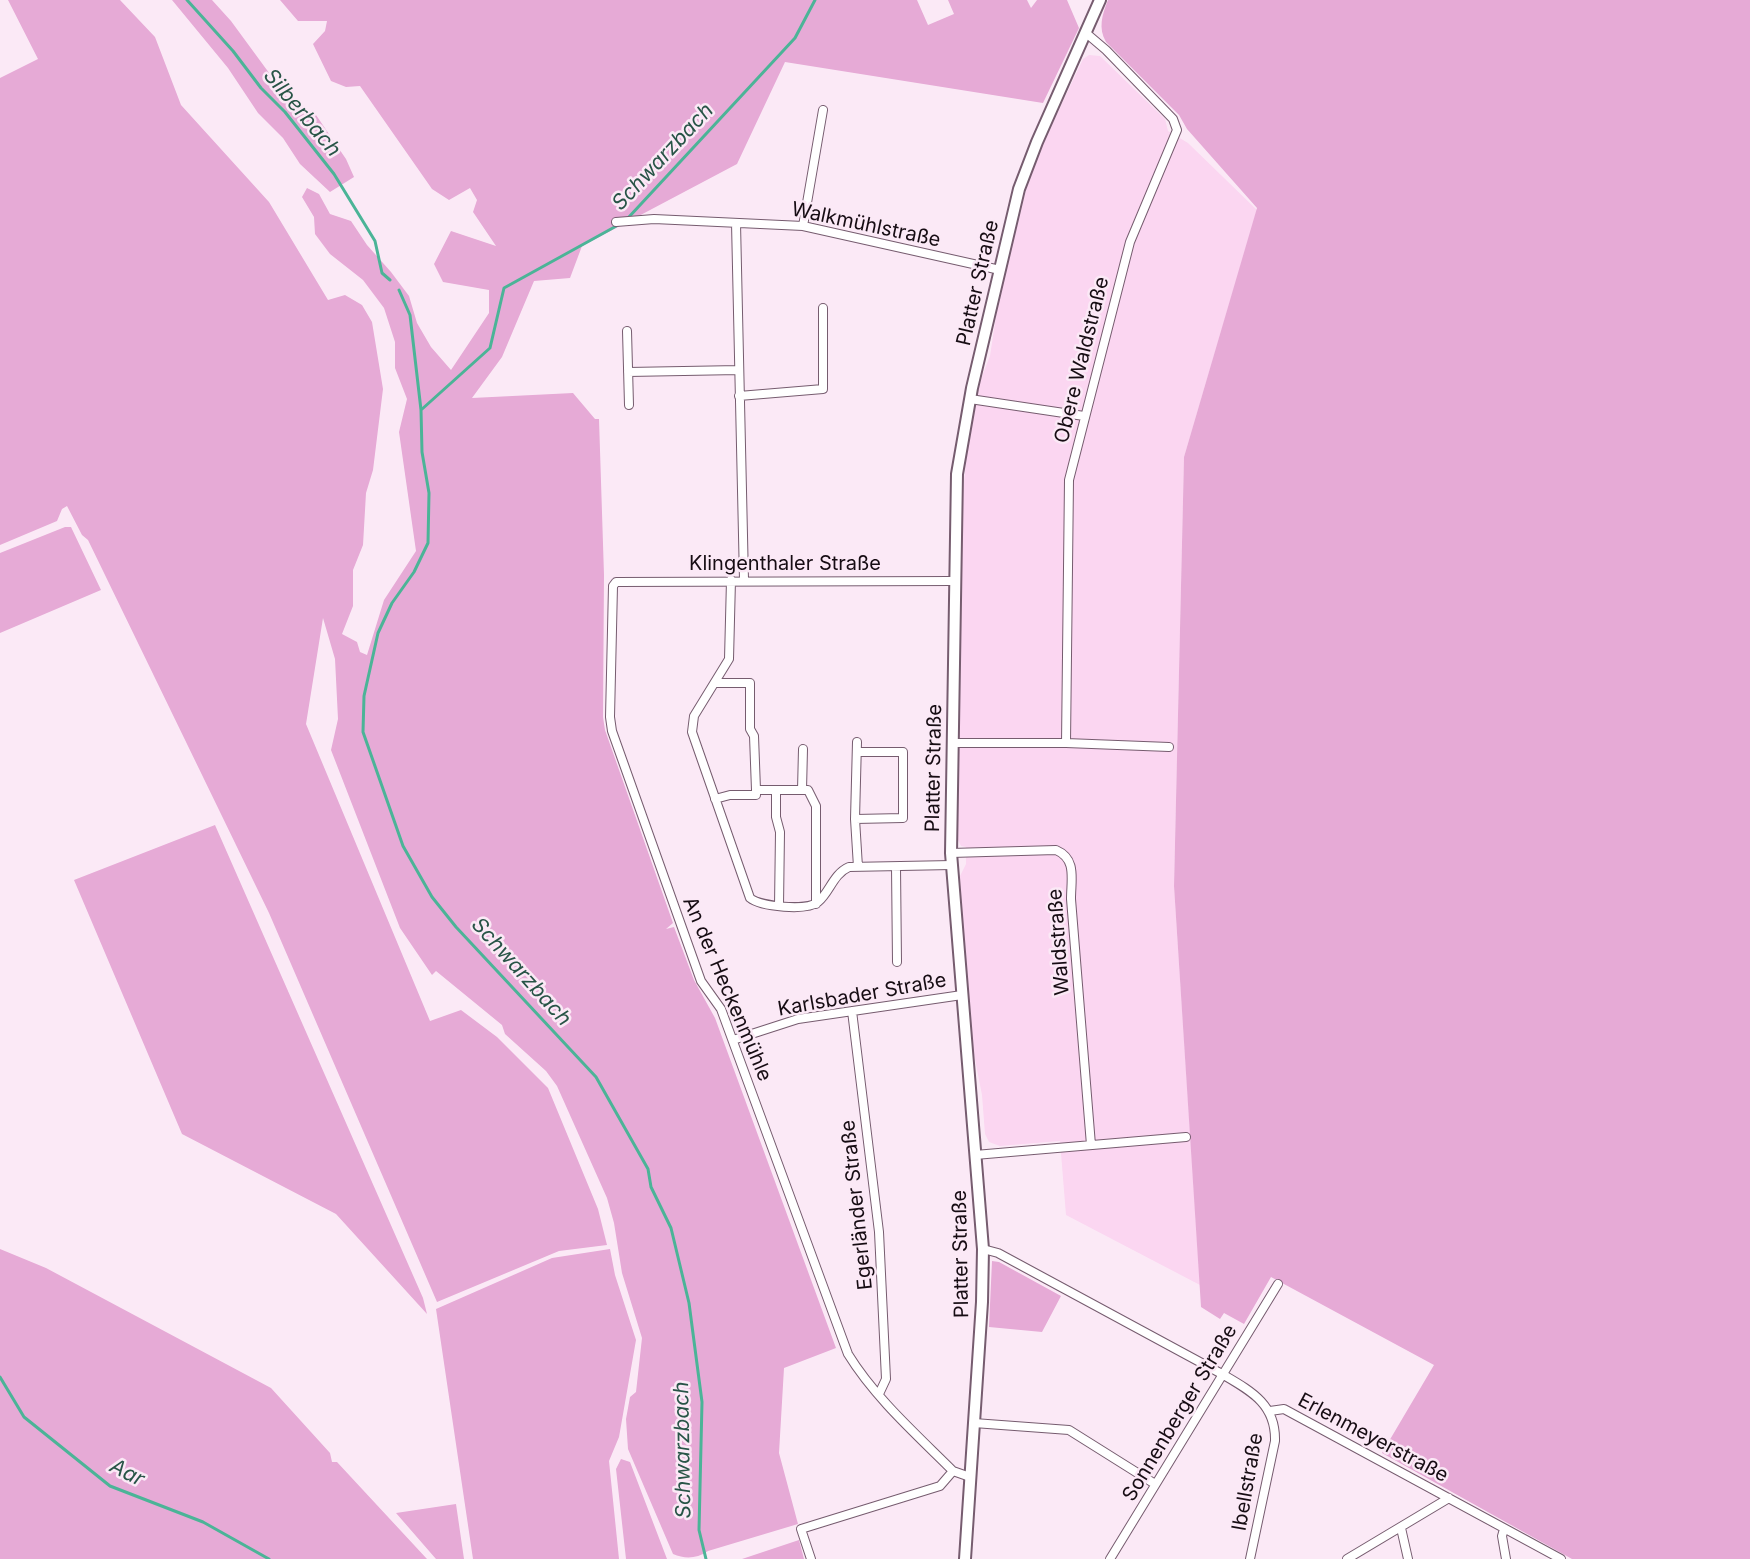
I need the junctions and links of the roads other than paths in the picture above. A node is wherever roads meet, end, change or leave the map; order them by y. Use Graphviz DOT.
graph roads {
  1 [pos="1100,0"];
  2 [pos="1086,33"];
  3 [pos="823,110"];
  4 [pos="616,222"];
  5 [pos="736,223"];
  6 [pos="803,226"];
  7 [pos="1000,270"];
  8 [pos="823,308"];
  9 [pos="627,331"];
  10 [pos="739,370"];
  11 [pos="628,372"];
  12 [pos="739,396"];
  13 [pos="970,399"];
  14 [pos="629,405"];
  15 [pos="1084,416"];
  16 [pos="731,580"];
  17 [pos="744,580"];
  18 [pos="954,581"];
  19 [pos="616,582"];
  20 [pos="715,683"];
  21 [pos="857,742"];
  22 [pos="952,743"];
  23 [pos="1066,743"];
  24 [pos="1169,747"];
  25 [pos="803,749"];
  26 [pos="857,752"];
  27 [pos="756,790"];
  28 [pos="776,790"];
  29 [pos="802,790"];
  30 [pos="715,799"];
  31 [pos="855,819"];
  32 [pos="951,853"];
  33 [pos="952,865"];
  34 [pos="858,867"];
  35 [pos="896,867"];
  36 [pos="816,904"];
  37 [pos="779,906"];
  38 [pos="897,962"];
  39 [pos="962,995"];
  40 [pos="852,1011"];
  41 [pos="733,1040"];
  42 [pos="1186,1137"];
  43 [pos="1090,1145"];
  44 [pos="975,1155"];
  45 [pos="983,1249"];
  46 [pos="1278,1284"];
  47 [pos="1222,1374"];
  48 [pos="879,1394"];
  49 [pos="1270,1411"];
  50 [pos="974,1423"];
  51 [pos="953,1472"];
  52 [pos="970,1477"];
  53 [pos="1155,1484"];
  54 [pos="1449,1498"];
  55 [pos="1401,1528"];
  56 [pos="1504,1529"];
  57 [pos="811,1559"];
  58 [pos="965,1559"];
  59 [pos="1110,1559"];
  60 [pos="1250,1559"];
  61 [pos="1347,1559"];
  62 [pos="1408,1559"];
  63 [pos="1506,1559"];
  64 [pos="1561,1559"];
  1 -- 2 [label="main road, Platter Straße"];
  2 -- 7 [label="main road, Platter Straße"];
  2 -- 15 [label="street, Obere Waldstraße"];
  3 -- 6 [label="street"];
  4 -- 5 [label="street, Walkmühlstraße"];
  5 -- 6 [label="street, Walkmühlstraße"];
  5 -- 10 [label="street"];
  6 -- 7 [label="street, Walkmühlstraße"];
  7 -- 13 [label="main road, Platter Straße"];
  8 -- 12 [label="street"];
  9 -- 11 [label="street"];
  10 -- 11 [label="street"];
  10 -- 12 [label="street"];
  11 -- 14 [label="street"];
  12 -- 17 [label="street"];
  13 -- 15 [label="street"];
  13 -- 18 [label="main road, Platter Straße"];
  15 -- 23 [label="street, Obere Waldstraße"];
  16 -- 17 [label="street, Klingenthaler Straße"];
  16 -- 19 [label="street, Klingenthaler Straße"];
  16 -- 20 [label="street"];
  17 -- 18 [label="street, Klingenthaler Straße"];
  18 -- 22 [label="main road, Platter Straße"];
  19 -- 41 [label="street, An der Heckenmühle"];
  20 -- 27 [label="street"];
  20 -- 30 [label="street"];
  21 -- 26 [label="street"];
  22 -- 23 [label="street"];
  22 -- 32 [label="main road, Platter Straße"];
  23 -- 24 [label="street"];
  25 -- 29 [label="street"];
  26 -- 31 [label="street"];
  26 -- 31 [label="street"];
  27 -- 28 [label="street"];
  27 -- 30 [label="street"];
  28 -- 29 [label="street"];
  28 -- 37 [label="street"];
  29 -- 36 [label="street"];
  30 -- 37 [label="street"];
  31 -- 34 [label="street"];
  32 -- 33 [label="main road, Platter Straße"];
  32 -- 43 [label="street, Waldstraße"];
  33 -- 35 [label="street"];
  33 -- 39 [label="main road, Platter Straße"];
  34 -- 35 [label="street"];
  34 -- 36 [label="street"];
  35 -- 38 [label="street"];
  36 -- 37 [label="street"];
  39 -- 40 [label="street, Karlsbader Straße"];
  39 -- 44 [label="main road, Platter Straße"];
  40 -- 41 [label="street, Karlsbader Straße"];
  40 -- 48 [label="street, Egerländer Straße"];
  41 -- 48 [label="street, An der Heckenmühle"];
  42 -- 43 [label="street"];
  43 -- 44 [label="street"];
  44 -- 45 [label="main road, Platter Straße"];
  45 -- 47 [label="street, Erlenmeyerstraße"];
  45 -- 50 [label="main road, Platter Straße"];
  46 -- 47 [label="street, Sonnenberger Straße"];
  47 -- 49 [label="street, Erlenmeyerstraße"];
  47 -- 53 [label="street, Sonnenberger Straße"];
  48 -- 51 [label="street, An der Heckenmühle"];
  49 -- 54 [label="street, Erlenmeyerstraße"];
  49 -- 60 [label="street, Ibellstraße"];
  50 -- 52 [label="main road, Platter Straße"];
  50 -- 53 [label="street"];
  51 -- 52 [label="street"];
  51 -- 57 [label="street"];
  52 -- 58 [label="main road, Platter Straße"];
  53 -- 59 [label="street, Sonnenberger Straße"];
  54 -- 55 [label="street"];
  54 -- 56 [label="street, Erlenmeyerstraße"];
  55 -- 61 [label="street"];
  55 -- 62 [label="street"];
  56 -- 63 [label="street"];
  56 -- 64 [label="street, Erlenmeyerstraße"];
}
